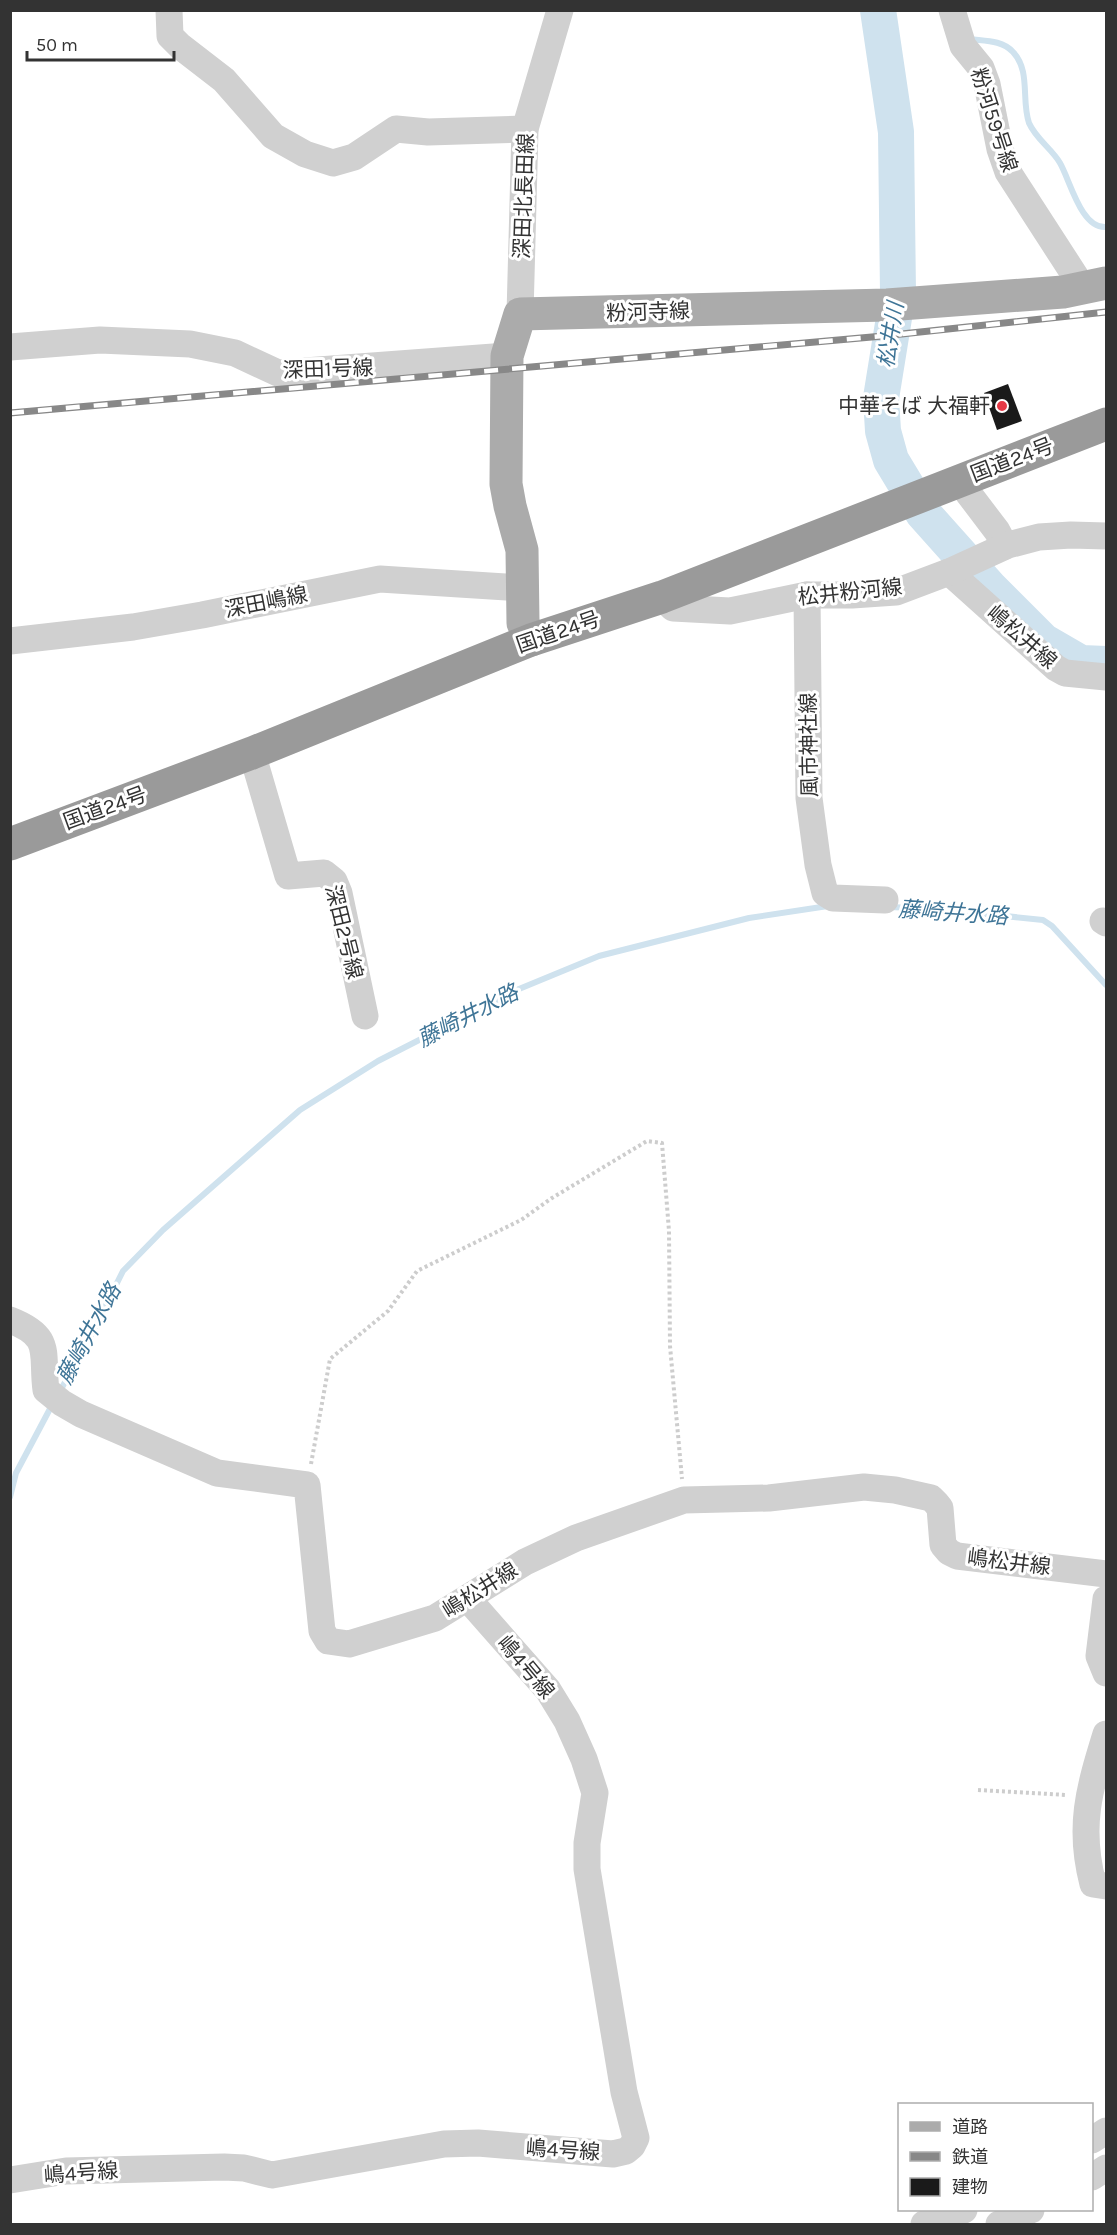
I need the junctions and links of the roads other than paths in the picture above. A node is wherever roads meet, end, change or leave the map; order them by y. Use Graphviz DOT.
graph roads {
  1 [pos="169,10"];
  2 [pos="560,10"];
  3 [pos="958,29"];
  4 [pos="525,129"];
  5 [pos="1095,286"];
  6 [pos="520,314"];
  7 [pos="10,347"];
  8 [pos="507,356"];
  9 [pos="1107,424"];
  10 [pos="953,483"];
  11 [pos="1107,536"];
  12 [pos="1001,547"];
  13 [pos="953,570"];
  14 [pos="522,588"];
  15 [pos="807,595"];
  16 [pos="662,597"];
  17 [pos="531,640"];
  18 [pos="10,641"];
  19 [pos="1107,677"];
  20 [pos="252,753"];
  21 [pos="10,844"];
  22 [pos="885,900"];
  23 [pos="365,1016"];
  24 [pos="10,1320"];
  25 [pos="1107,1574"];
  26 [pos="468,1599"];
  27 [pos="1107,1599"];
  28 [pos="1107,1673"];
  29 [pos="1107,1734"];
  30 [pos="1107,1886"];
  31 [pos="1107,2131"];
  32 [pos="1093,2139"];
  33 [pos="1107,2168"];
  34 [pos="1093,2176"];
  35 [pos="10,2180"];
  36 [pos="961,2211"];
  37 [pos="1029,2211"];
  38 [pos="924,2224"];
  39 [pos="999,2224"];
  1 -- 4 [label="street"];
  2 -- 4 [label="street, 深田北長田線"];
  3 -- 5 [label="street, 粉河59号線"];
  4 -- 6 [label="street, 深田北長田線"];
  5 -- 6 [label="main road, 粉河寺線"];
  6 -- 8 [label="main road"];
  7 -- 8 [label="street, 深田1号線"];
  8 -- 14 [label="main road"];
  9 -- 10 [label="highway, 国道24号"];
  10 -- 12 [label="street"];
  10 -- 16 [label="highway, 国道24号"];
  11 -- 12 [label="street, 松井粉河線"];
  12 -- 13 [label="street, 松井粉河線"];
  13 -- 15 [label="street, 松井粉河線"];
  13 -- 19 [label="street, 嶋松井線"];
  14 -- 17 [label="main road"];
  14 -- 18 [label="street, 深田嶋線"];
  15 -- 16 [label="street, 松井粉河線"];
  15 -- 22 [label="street, 風市神社線"];
  16 -- 17 [label="highway, 国道24号"];
  17 -- 20 [label="highway, 国道24号"];
  20 -- 21 [label="highway, 国道24号"];
  20 -- 23 [label="street, 深田2号線"];
  24 -- 26 [label="street, 嶋松井線"];
  25 -- 26 [label="street, 嶋松井線"];
  26 -- 35 [label="street, 嶋4号線"];
  27 -- 28 [label="street"];
  29 -- 30 [label="street"];
  31 -- 32 [label="street"];
  33 -- 34 [label="street"];
  36 -- 38 [label="street"];
  37 -- 39 [label="street"];
}
